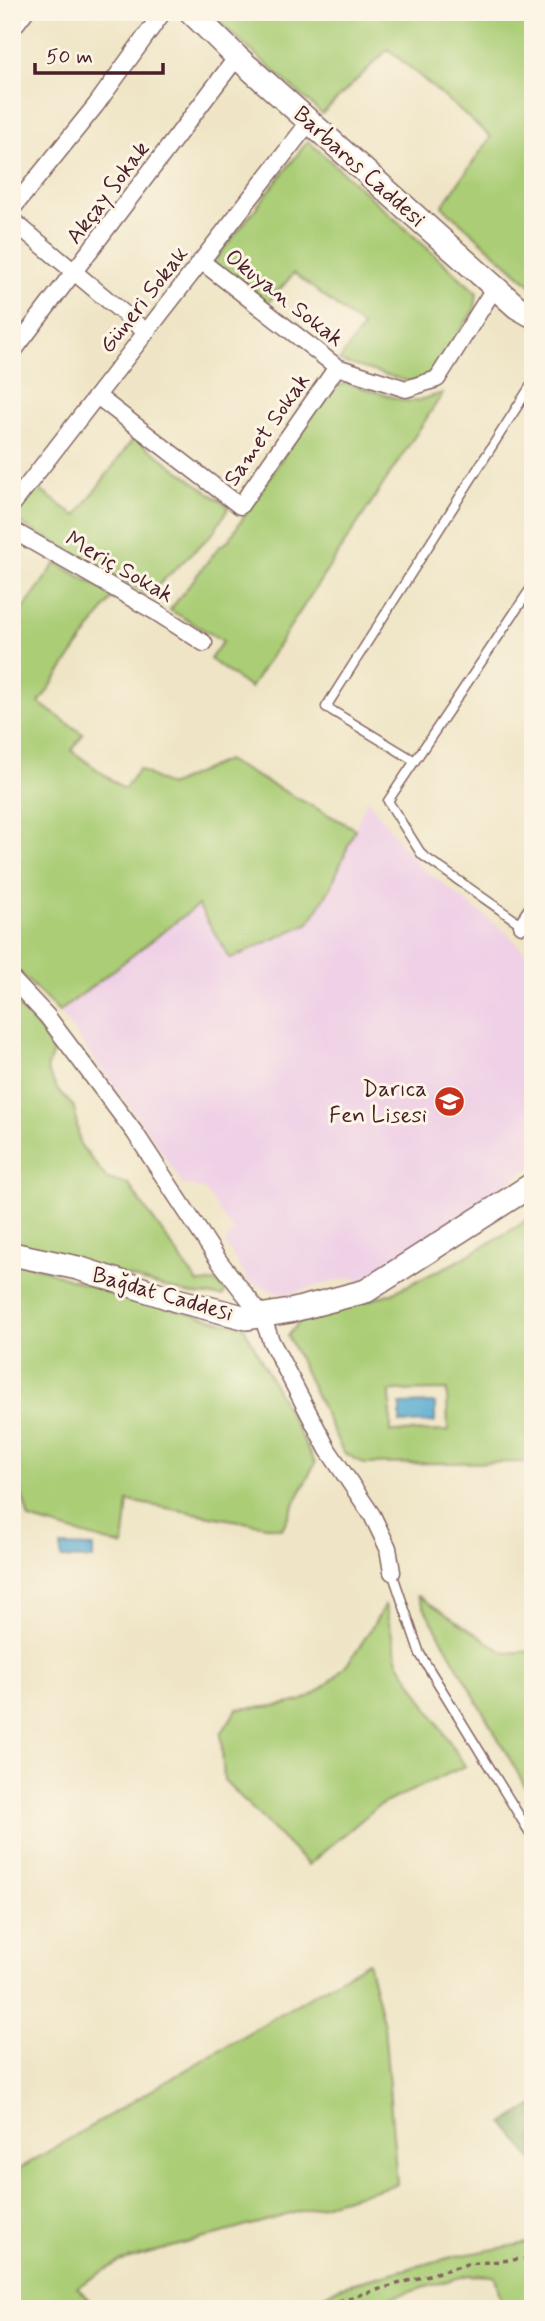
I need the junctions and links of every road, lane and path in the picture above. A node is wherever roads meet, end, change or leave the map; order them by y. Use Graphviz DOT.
graph roads {
  1 [pos="25,12"];
  2 [pos="163,12"];
  3 [pos="191,12"];
  4 [pos="12,29"];
  5 [pos="237,57"];
  6 [pos="310,121"];
  7 [pos="18,190"];
  8 [pos="12,209"];
  9 [pos="12,220"];
  10 [pos="201,261"];
  11 [pos="76,272"];
  12 [pos="495,287"];
  13 [pos="533,316"];
  14 [pos="146,332"];
  15 [pos="12,353"];
  16 [pos="337,367"];
  17 [pos="533,382"];
  18 [pos="97,396"];
  19 [pos="12,505"];
  20 [pos="12,530"];
  21 [pos="533,585"];
  22 [pos="204,643"];
  23 [pos="415,761"];
  24 [pos="533,909"];
  25 [pos="522,925"];
  26 [pos="12,979"];
  27 [pos="533,1184"];
  28 [pos="12,1254"];
  29 [pos="262,1316"];
  30 [pos="392,1572"];
  31 [pos="533,1838"];
  32 [pos="533,2258"];
  33 [pos="320,2309"];
  1 -- 4 [label="street"];
  2 -- 7 [label="street"];
  3 -- 5 [label="street, Barbaros Caddesi"];
  5 -- 6 [label="street, Barbaros Caddesi"];
  5 -- 11 [label="street, Akçay Sokak"];
  6 -- 10 [label="street, Güneri Sokak"];
  6 -- 12 [label="street, Barbaros Caddesi"];
  7 -- 8 [label="street"];
  9 -- 11 [label="street"];
  10 -- 14 [label="street, Güneri Sokak"];
  10 -- 16 [label="street, Okuyan Sokak"];
  11 -- 14 [label="street"];
  11 -- 15 [label="street, Akçay Sokak"];
  12 -- 13 [label="street, Barbaros Caddesi"];
  12 -- 16 [label="street, Okuyan Sokak"];
  14 -- 18 [label="street, Güneri Sokak"];
  16 -- 18 [label="street, Samet Sokak"];
  17 -- 23 [label="lane"];
  18 -- 19 [label="street, Güneri Sokak"];
  20 -- 22 [label="street, Meriç Sokak"];
  21 -- 23 [label="lane"];
  23 -- 25 [label="lane"];
  24 -- 25 [label="street"];
  26 -- 29 [label="street"];
  27 -- 29 [label="street, Bağdat Caddesi"];
  28 -- 29 [label="street, Bağdat Caddesi"];
  29 -- 30 [label="street"];
  30 -- 31 [label="lane"];
  32 -- 33 [label="path"];
}
